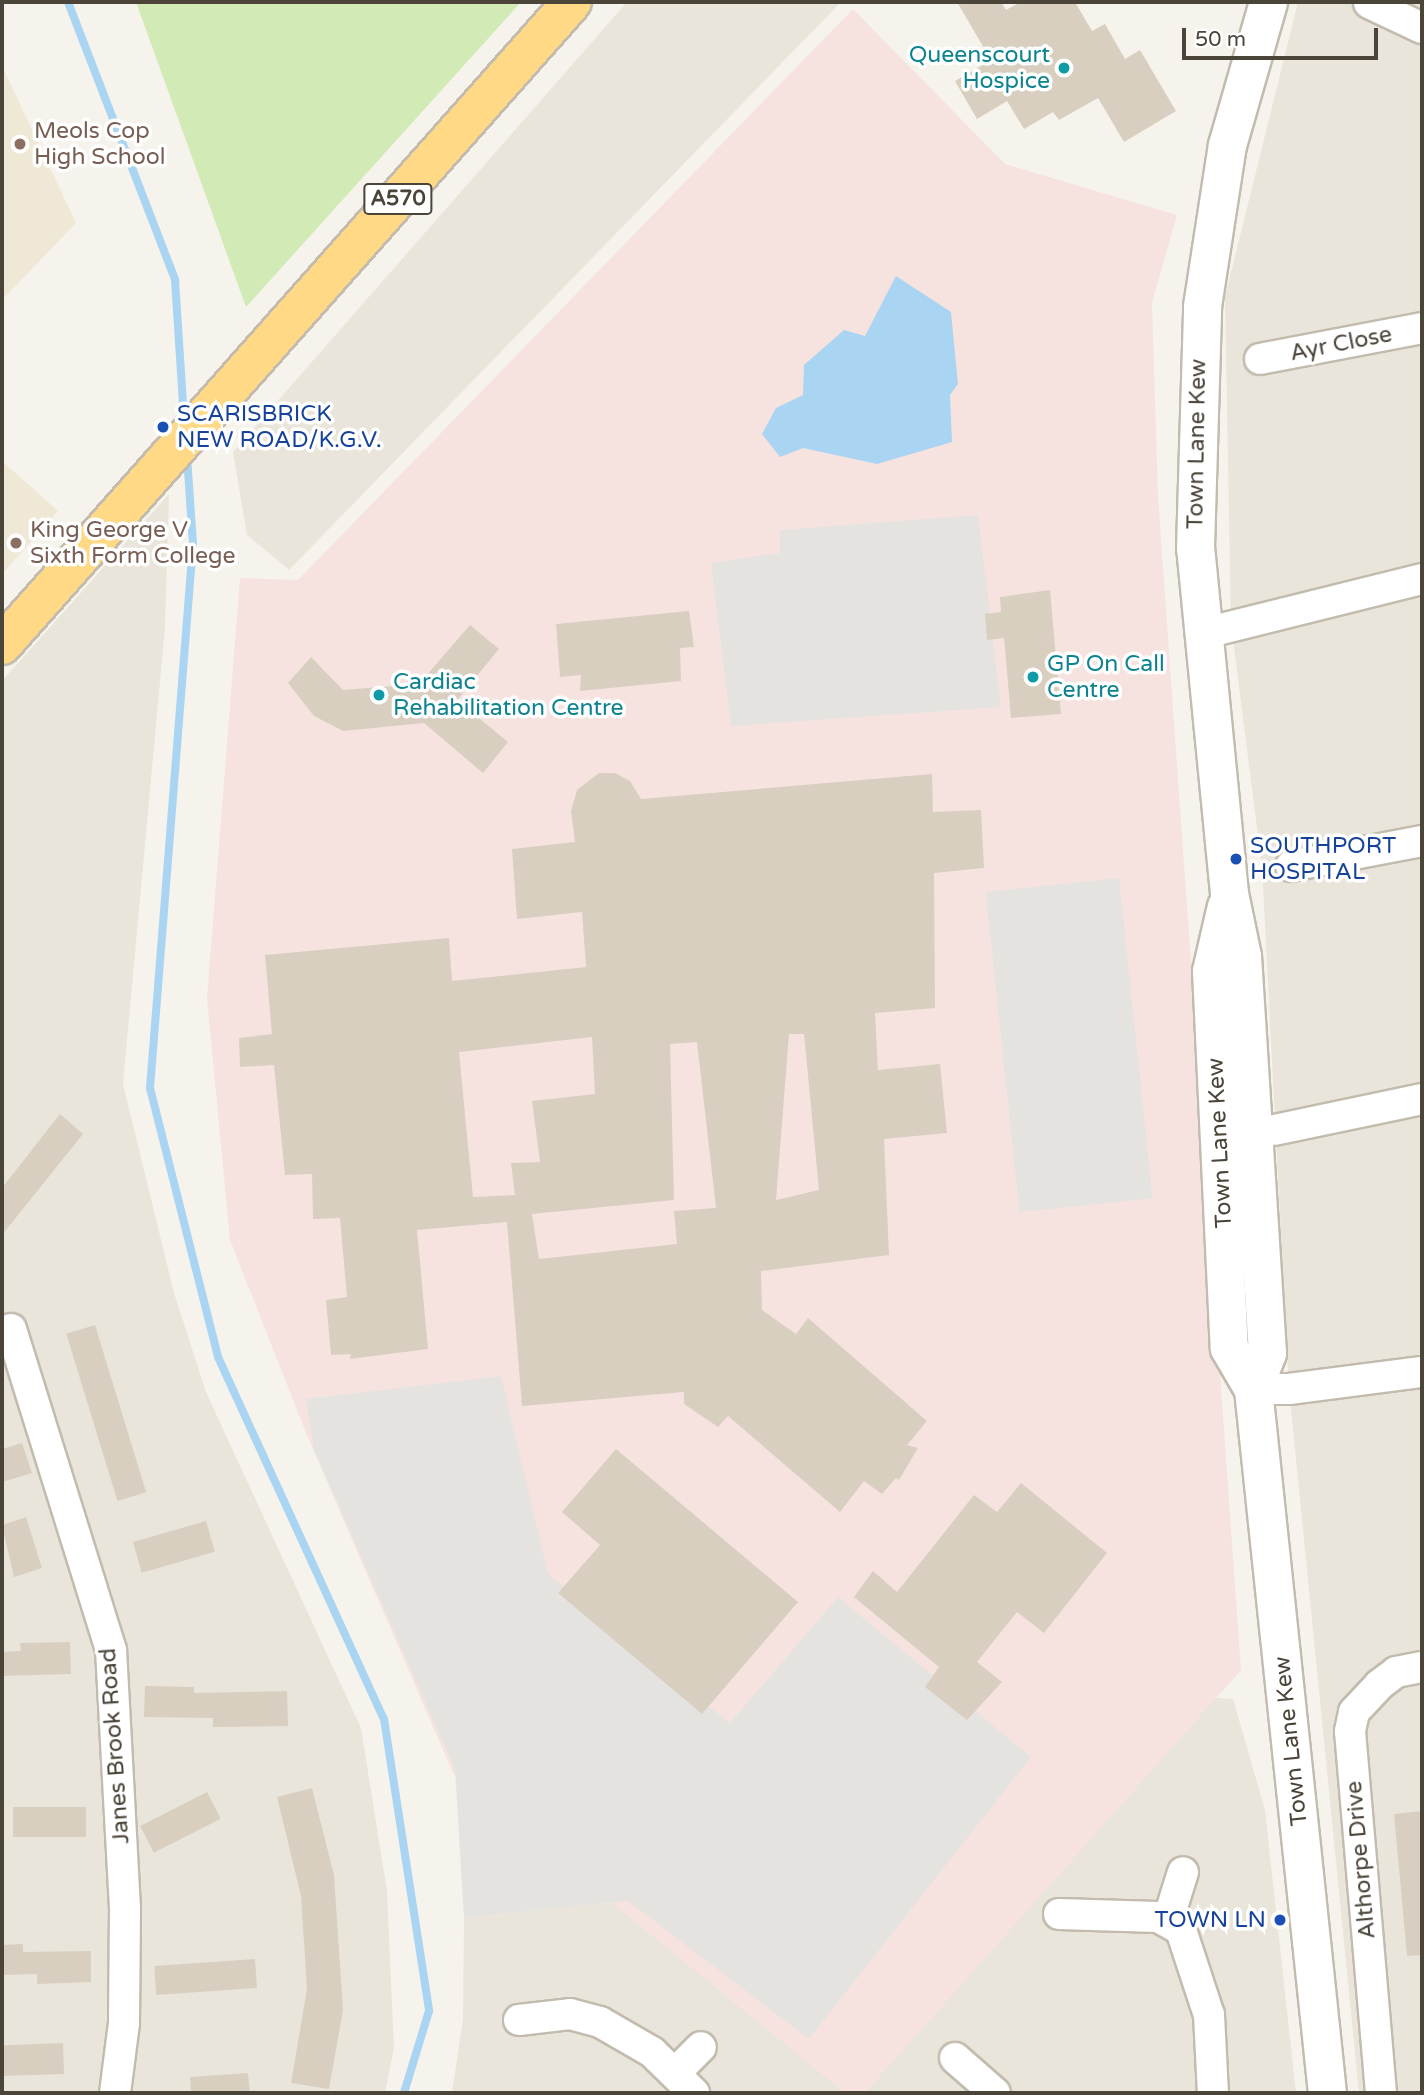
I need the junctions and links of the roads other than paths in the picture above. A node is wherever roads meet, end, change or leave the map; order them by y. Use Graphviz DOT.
graph roads {
  1 [pos="572,2"];
  2 [pos="1268,2"];
  3 [pos="1369,2"];
  4 [pos="1422,28"];
  5 [pos="1422,328"];
  6 [pos="1261,359"];
  7 [pos="1422,579"];
  8 [pos="1205,633"];
  9 [pos="2,645"];
  10 [pos="1422,841"];
  11 [pos="1291,866"];
  12 [pos="1422,1099"];
  13 [pos="1274,1130"];
  14 [pos="11,1329"];
  15 [pos="1422,1372"];
  16 [pos="1253,1389"];
  17 [pos="1422,1667"];
  18 [pos="1183,1872"];
  19 [pos="1059,1914"];
  20 [pos="1168,1920"];
  21 [pos="519,2020"];
  22 [pos="701,2047"];
  23 [pos="955,2058"];
  24 [pos="685,2083"];
  25 [pos="115,2093"];
  26 [pos="995,2093"];
  27 [pos="1213,2093"];
  28 [pos="1327,2093"];
  29 [pos="1381,2093"];
  1 -- 9 [label="highway, A570"];
  2 -- 8 [label="street, Town Lane Kew"];
  3 -- 4 [label="street"];
  5 -- 6 [label="street, Ayr Close"];
  7 -- 8 [label="street"];
  8 -- 16 [label="street, Town Lane Kew"];
  10 -- 11 [label="street"];
  12 -- 13 [label="street"];
  14 -- 25 [label="street, Janes Brook Road"];
  15 -- 16 [label="street"];
  16 -- 28 [label="street, Town Lane Kew"];
  17 -- 29 [label="street, Althorpe Drive"];
  18 -- 20 [label="street"];
  19 -- 20 [label="street"];
  20 -- 27 [label="street"];
  21 -- 24 [label="street"];
  22 -- 24 [label="street"];
  23 -- 26 [label="street"];
}
